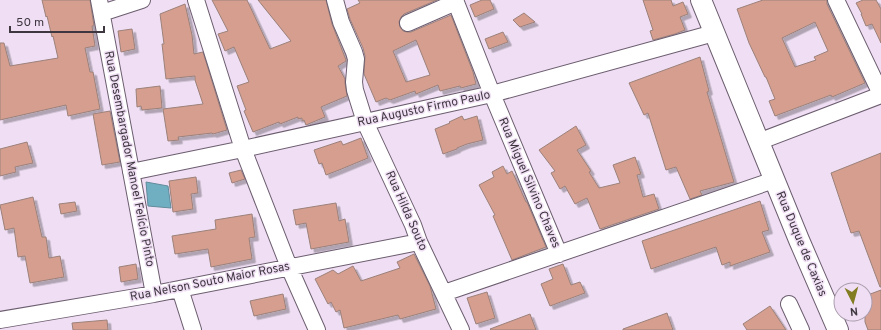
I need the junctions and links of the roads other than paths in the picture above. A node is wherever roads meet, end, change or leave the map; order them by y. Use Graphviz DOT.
graph roads {
  1 [pos="142,0"];
  2 [pos="196,0"];
  3 [pos="334,0"];
  4 [pos="701,0"];
  5 [pos="836,0"];
  6 [pos="456,1"];
  7 [pos="100,7"];
  8 [pos="408,23"];
  9 [pos="714,32"];
  10 [pos="492,94"];
  11 [pos="881,94"];
  12 [pos="365,122"];
  13 [pos="758,142"];
  14 [pos="243,149"];
  15 [pos="131,172"];
  16 [pos="774,180"];
  17 [pos="419,242"];
  18 [pos="560,254"];
  19 [pos="289,267"];
  20 [pos="180,289"];
  21 [pos="444,293"];
  22 [pos="154,294"];
  23 [pos="789,304"];
  24 [pos="0,320"];
  25 [pos="0,324"];
  26 [pos="2,330"];
  27 [pos="193,330"];
  28 [pos="317,330"];
  29 [pos="461,330"];
  30 [pos="801,330"];
  31 [pos="838,330"];
  1 -- 7 [label="street"];
  2 -- 14 [label="street"];
  3 -- 12 [label="street, Rua Hilda Souto"];
  4 -- 9 [label="main road, Rua Duque de Caxias"];
  5 -- 11 [label="street"];
  6 -- 8 [label="street"];
  6 -- 10 [label="street, Rua Miguel Silvino Chaves"];
  7 -- 15 [label="street, Rua Desembargador Manoel Felício Pinto"];
  9 -- 10 [label="street, Rua Augusto Firmo Paulo"];
  9 -- 13 [label="main road, Rua Duque de Caxias"];
  10 -- 12 [label="street, Rua Augusto Firmo Paulo"];
  10 -- 18 [label="street, Rua Miguel Silvino Chaves"];
  11 -- 13 [label="street"];
  12 -- 14 [label="street, Rua Augusto Firmo Paulo"];
  12 -- 17 [label="street, Rua Hilda Souto"];
  13 -- 16 [label="main road, Rua Duque de Caxias"];
  14 -- 15 [label="street, Rua Augusto Firmo Paulo"];
  14 -- 19 [label="street"];
  15 -- 22 [label="street, Rua Desembargador Manoel Felício Pinto"];
  16 -- 18 [label="street"];
  16 -- 31 [label="main road, Rua Duque de Caxias"];
  17 -- 19 [label="street, Rua Nelson Souto Maior Rosas"];
  17 -- 21 [label="street, Rua Hilda Souto"];
  18 -- 21 [label="street"];
  19 -- 20 [label="street, Rua Nelson Souto Maior Rosas"];
  19 -- 28 [label="street"];
  20 -- 22 [label="street, Rua Nelson Souto Maior Rosas"];
  20 -- 27 [label="street"];
  21 -- 29 [label="street, Rua Hilda Souto"];
  22 -- 24 [label="street, Rua Nelson Souto Maior Rosas"];
  23 -- 30 [label="street"];
  25 -- 26 [label="street"];
}
